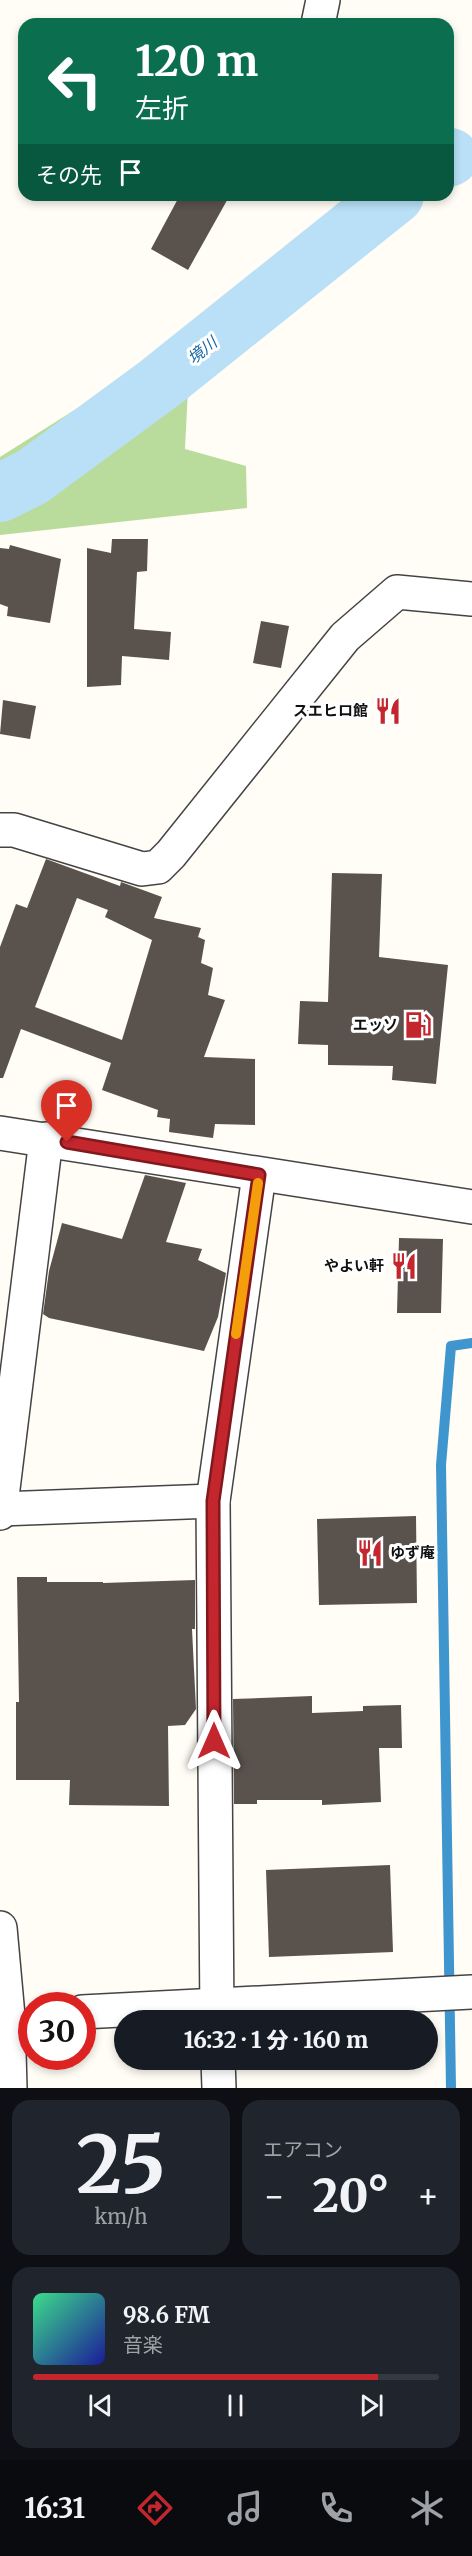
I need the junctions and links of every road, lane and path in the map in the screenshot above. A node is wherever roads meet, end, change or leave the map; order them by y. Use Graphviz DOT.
graph roads {
  1 [pos="322,0"];
  2 [pos="319,18"];
  3 [pos="472,599"];
  4 [pos="0,830"];
  5 [pos="0,1132"];
  6 [pos="46,1139"];
  7 [pos="259,1175"];
  8 [pos="472,1207"];
  9 [pos="213,1501"];
  10 [pos="0,1511"];
  11 [pos="0,1928"];
  12 [pos="472,1992"];
  13 [pos="18,2007"];
  14 [pos="217,2010"];
  15 [pos="253,2010"];
  16 [pos="96,2012"];
  17 [pos="114,2012"];
  18 [pos="18,2030"];
  19 [pos="218,2070"];
  20 [pos="10,2088"];
  21 [pos="219,2088"];
  1 -- 2 [label="street"];
  3 -- 4 [label="street"];
  5 -- 6 [label="street"];
  6 -- 7 [label="street"];
  6 -- 10 [label="street"];
  7 -- 8 [label="street"];
  7 -- 9 [label="street"];
  9 -- 10 [label="street"];
  9 -- 14 [label="street"];
  11 -- 13 [label="street"];
  12 -- 15 [label="street"];
  16 -- 17 [label="street"];
  18 -- 20 [label="street"];
  19 -- 21 [label="street"];
}
